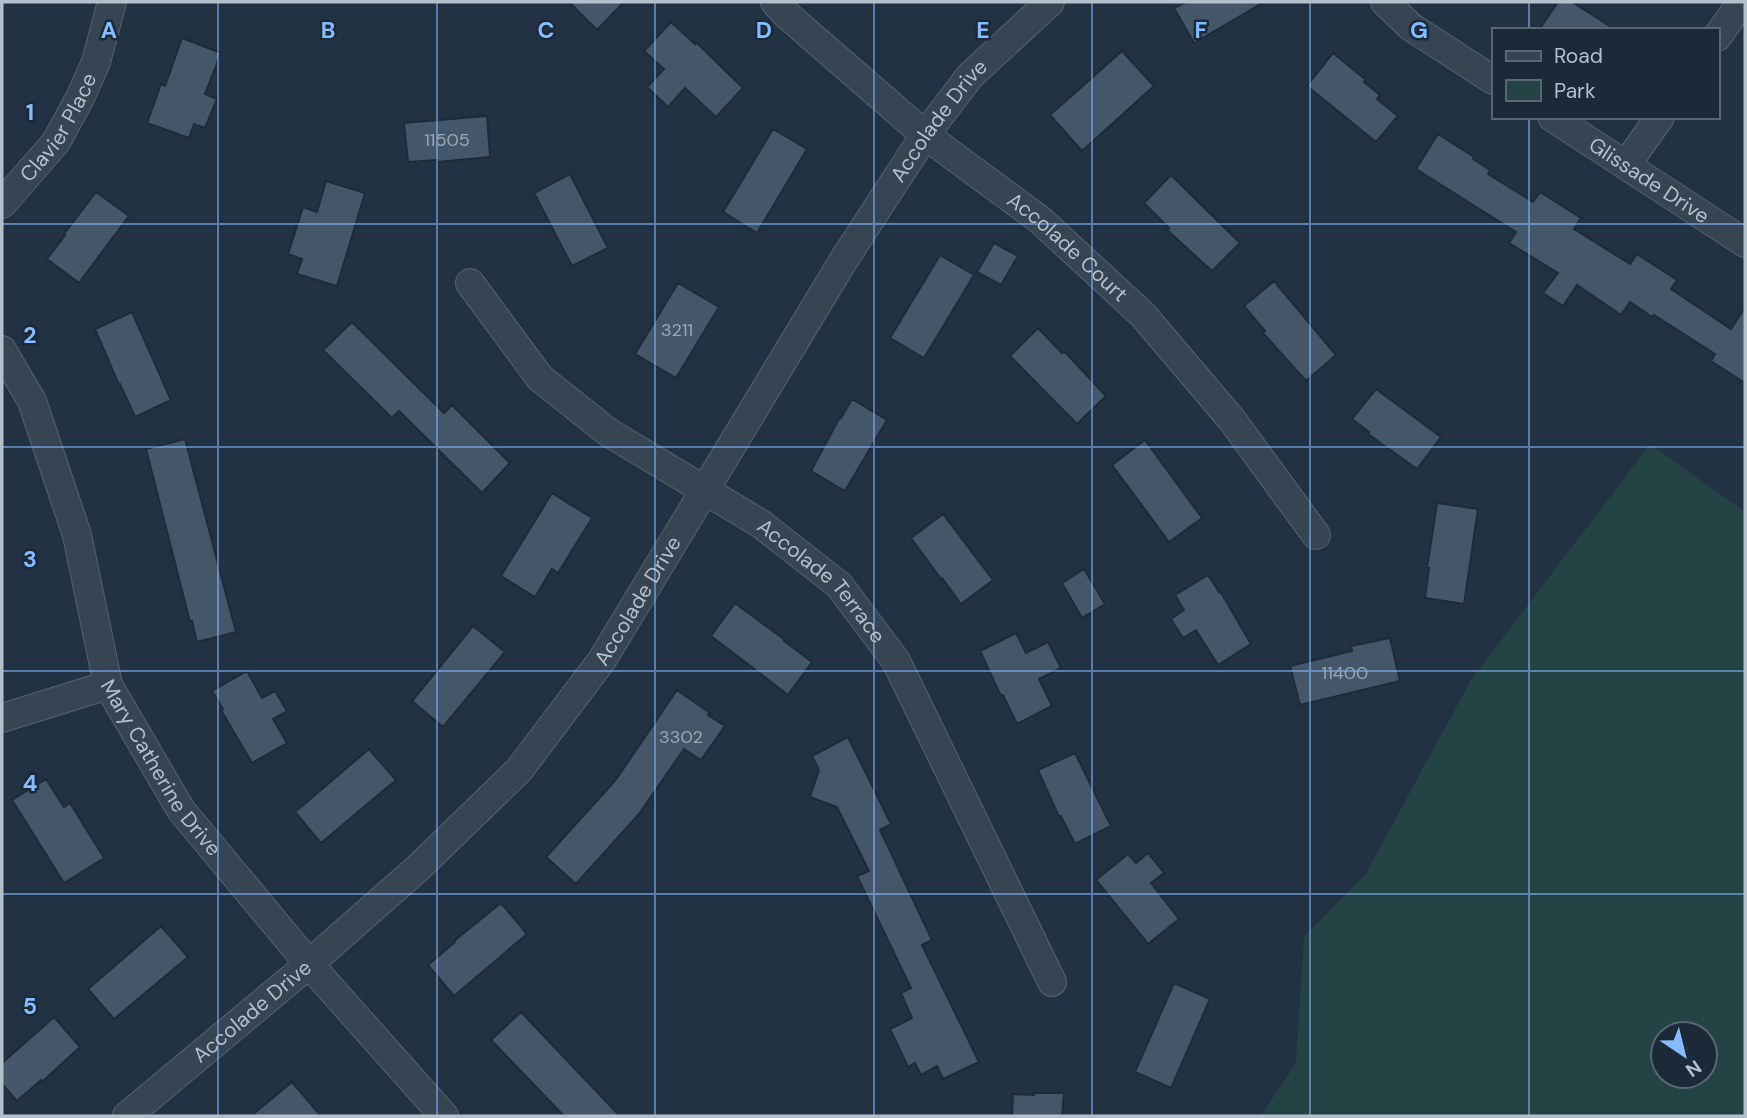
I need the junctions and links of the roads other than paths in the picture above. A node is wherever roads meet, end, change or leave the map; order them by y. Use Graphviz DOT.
graph roads {
  1 [pos="112,2"];
  2 [pos="775,2"];
  3 [pos="1050,2"];
  4 [pos="1385,2"];
  5 [pos="1742,2"];
  6 [pos="1719,34"];
  7 [pos="1492,79"];
  8 [pos="1555,119"];
  9 [pos="1659,119"];
  10 [pos="925,135"];
  11 [pos="1626,165"];
  12 [pos="2,204"];
  13 [pos="1745,243"];
  14 [pos="470,284"];
  15 [pos="2,350"];
  16 [pos="705,490"];
  17 [pos="1316,536"];
  18 [pos="108,685"];
  19 [pos="2,718"];
  20 [pos="309,964"];
  21 [pos="1052,982"];
  22 [pos="127,1116"];
  23 [pos="444,1116"];
  1 -- 12 [label="street, Clavier Place"];
  2 -- 10 [label="street, Accolade Court"];
  3 -- 10 [label="street, Accolade Drive"];
  4 -- 7 [label="street"];
  5 -- 6 [label="street"];
  8 -- 11 [label="street, Glissade Drive"];
  9 -- 11 [label="street"];
  10 -- 16 [label="street, Accolade Drive"];
  10 -- 17 [label="street, Accolade Court"];
  11 -- 13 [label="street, Glissade Drive"];
  14 -- 16 [label="street, Accolade Terrace"];
  15 -- 18 [label="street, Mary Catherine Drive"];
  16 -- 20 [label="street, Accolade Drive"];
  16 -- 21 [label="street, Accolade Terrace"];
  18 -- 19 [label="street"];
  18 -- 20 [label="street, Mary Catherine Drive"];
  20 -- 22 [label="street, Accolade Drive"];
  20 -- 23 [label="street, Mary Catherine Drive"];
}
